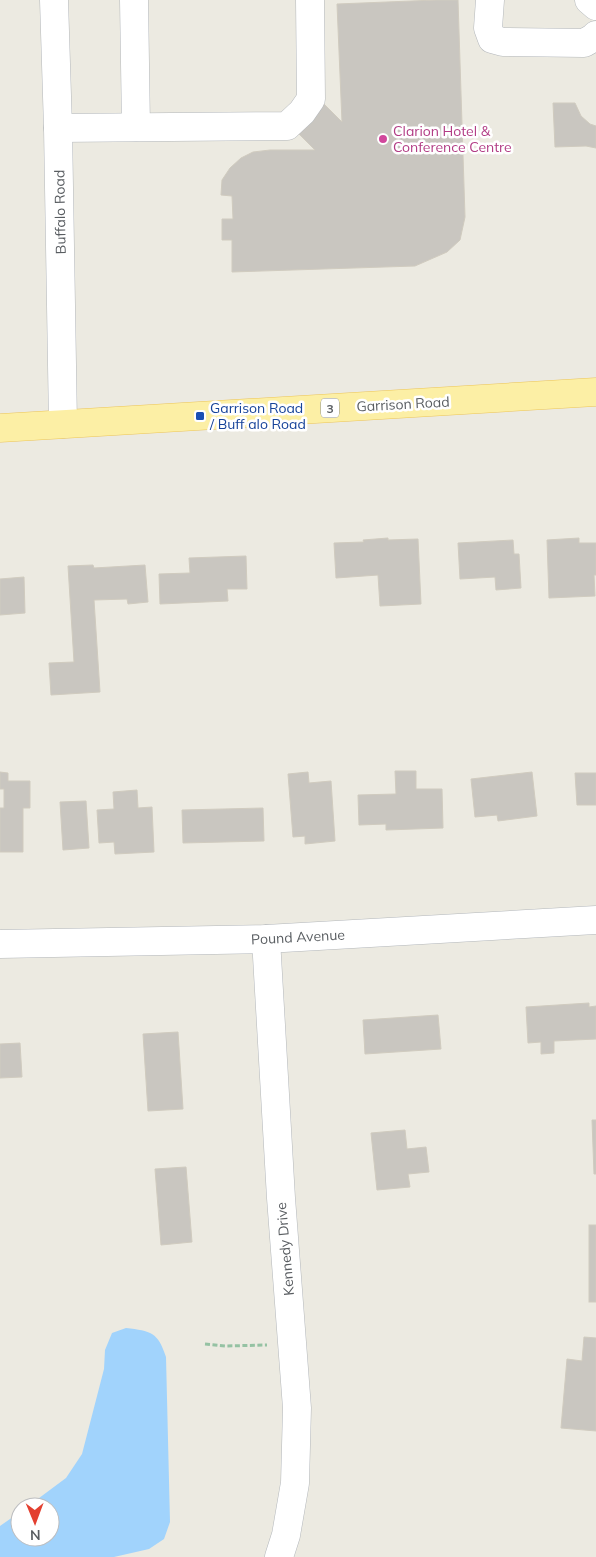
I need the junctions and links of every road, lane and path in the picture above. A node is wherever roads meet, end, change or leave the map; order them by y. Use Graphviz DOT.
graph roads {
  1 [pos="54,0"];
  2 [pos="134,0"];
  3 [pos="310,0"];
  4 [pos="490,0"];
  5 [pos="589,0"];
  6 [pos="596,6"];
  7 [pos="596,35"];
  8 [pos="136,127"];
  9 [pos="58,128"];
  10 [pos="596,392"];
  11 [pos="63,424"];
  12 [pos="0,428"];
  13 [pos="596,920"];
  14 [pos="266,939"];
  15 [pos="0,944"];
  16 [pos="292,1343"];
  17 [pos="205,1344"];
  18 [pos="279,1557"];
  1 -- 9 [label="street, Buffalo Road"];
  2 -- 8 [label="street"];
  3 -- 8 [label="street"];
  4 -- 7 [label="street"];
  5 -- 6 [label="street"];
  8 -- 9 [label="street"];
  9 -- 11 [label="street, Buffalo Road"];
  10 -- 11 [label="main road, Garrison Road / 3"];
  11 -- 12 [label="main road, Garrison Road / 3"];
  13 -- 14 [label="street, Pound Avenue"];
  14 -- 15 [label="street, Pound Avenue"];
  14 -- 16 [label="street, Kennedy Drive"];
  16 -- 17 [label="path"];
  16 -- 18 [label="street, Kennedy Drive"];
}
